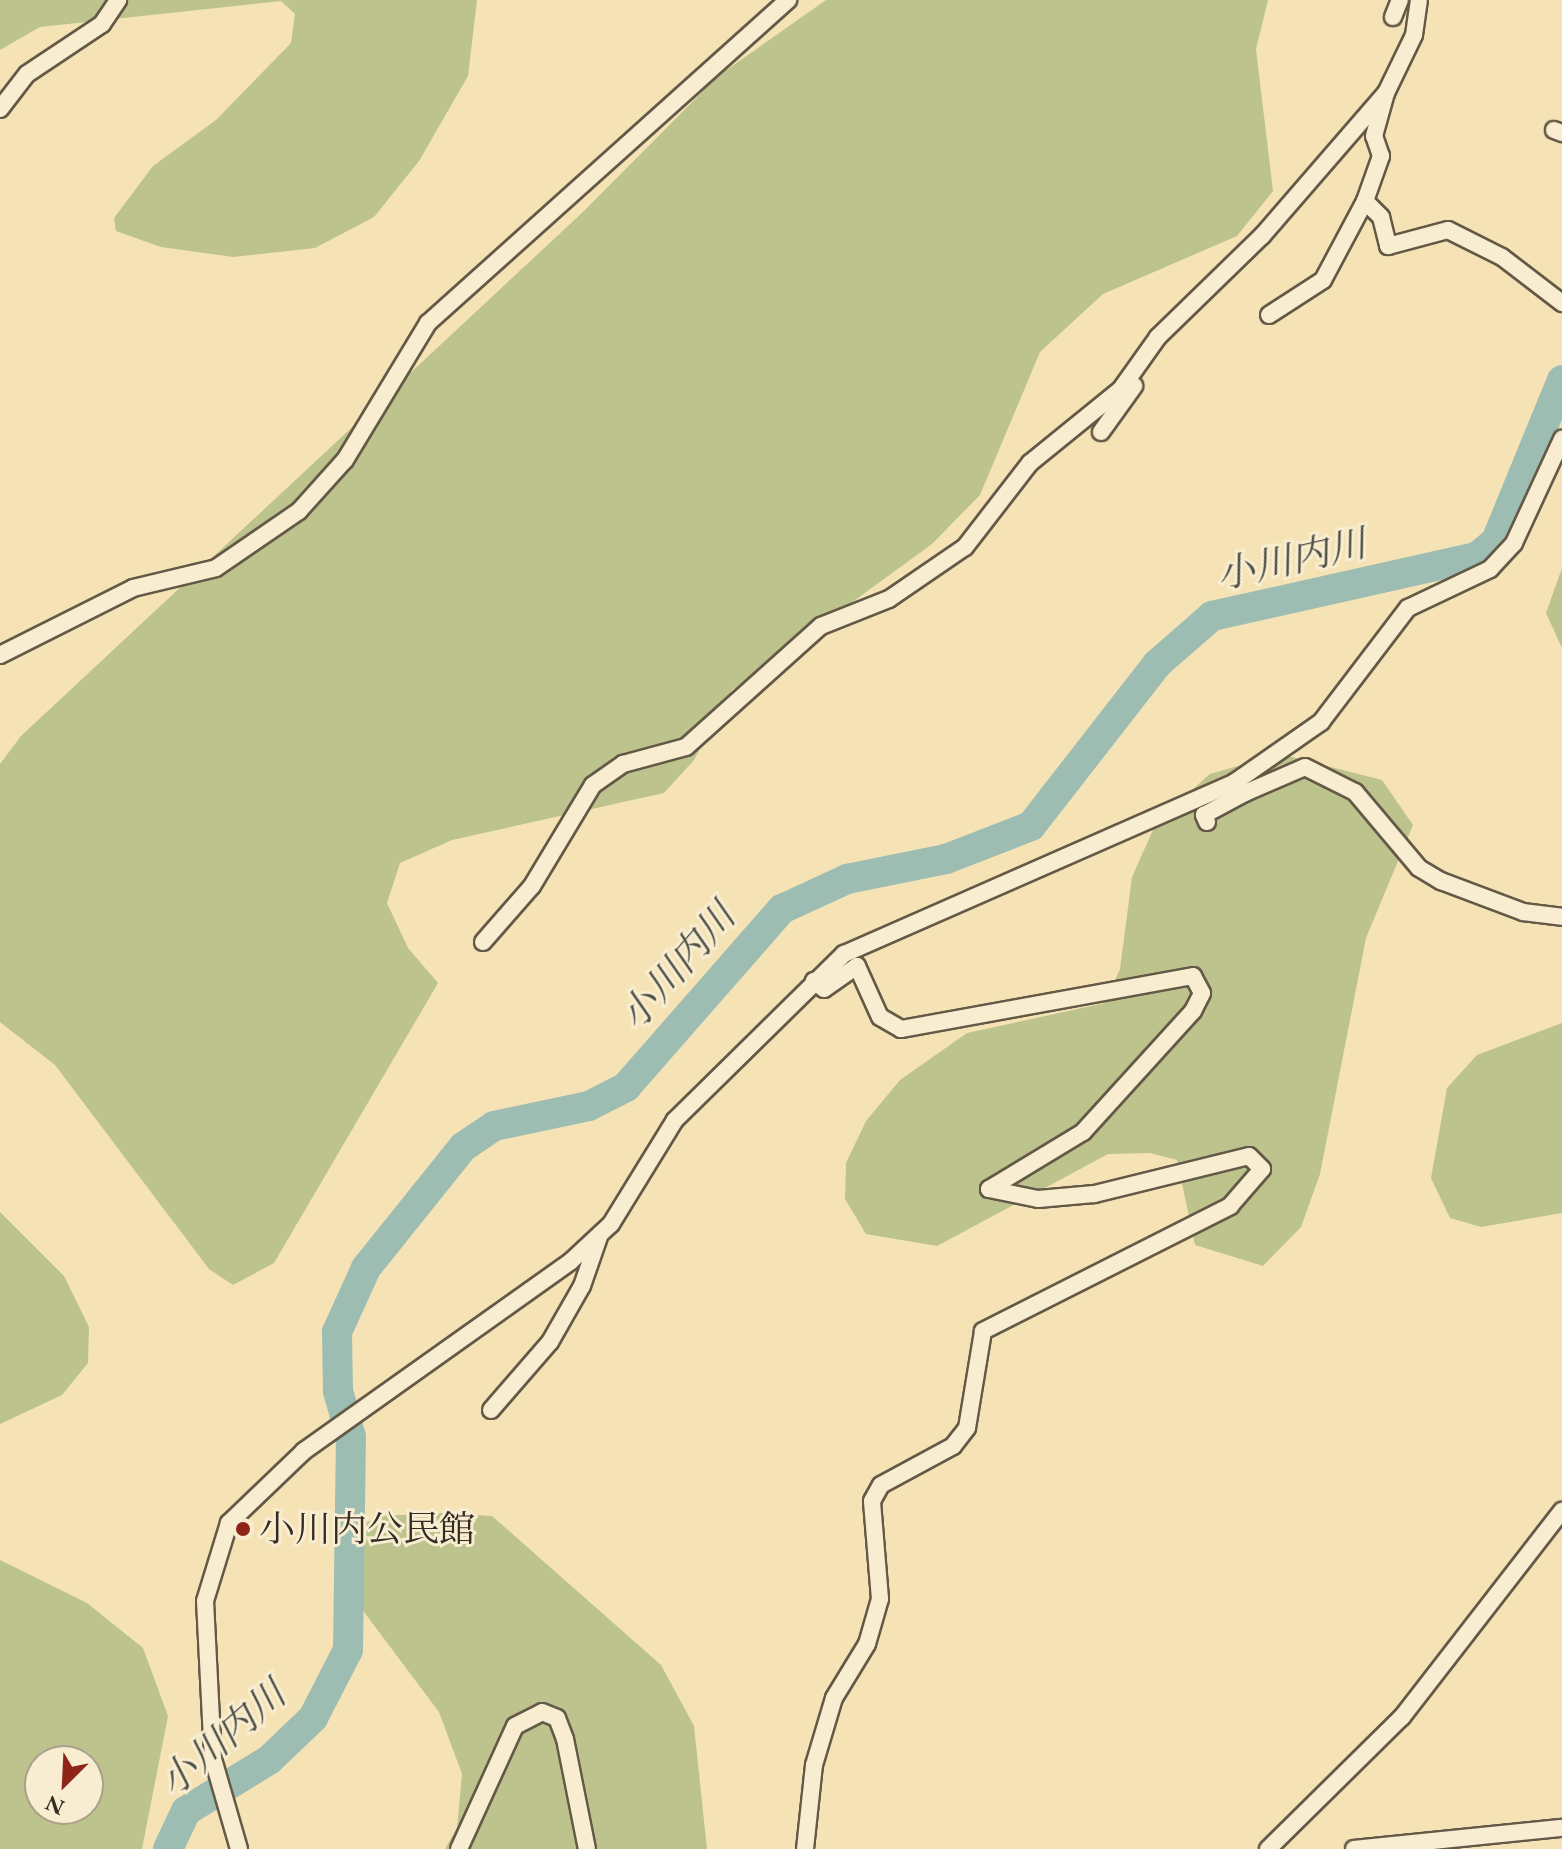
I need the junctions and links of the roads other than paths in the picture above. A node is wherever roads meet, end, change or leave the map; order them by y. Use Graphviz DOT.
graph roads {
  1 [pos="118,0"];
  2 [pos="788,0"];
  3 [pos="1400,0"];
  4 [pos="1419,0"];
  5 [pos="1393,17"];
  6 [pos="1386,93"];
  7 [pos="0,109"];
  8 [pos="1365,201"];
  9 [pos="1562,303"];
  10 [pos="1269,315"];
  11 [pos="1136,368"];
  12 [pos="1101,432"];
  13 [pos="1560,448"];
  14 [pos="0,655"];
  15 [pos="1240,788"];
  16 [pos="1207,822"];
  17 [pos="1562,917"];
  18 [pos="483,942"];
  19 [pos="814,981"];
  20 [pos="599,1235"];
  21 [pos="491,1410"];
  22 [pos="1562,1511"];
  23 [pos="1562,1828"];
  24 [pos="239,1849"];
  25 [pos="459,1849"];
  26 [pos="587,1849"];
  27 [pos="805,1849"];
  28 [pos="1268,1849"];
  29 [pos="1354,1849"];
  1 -- 7 [label="street"];
  2 -- 14 [label="street"];
  3 -- 5 [label="street"];
  4 -- 6 [label="street"];
  6 -- 8 [label="street"];
  6 -- 11 [label="street"];
  8 -- 9 [label="street"];
  8 -- 10 [label="street"];
  11 -- 12 [label="street"];
  11 -- 18 [label="street"];
  13 -- 15 [label="street"];
  15 -- 16 [label="street"];
  15 -- 17 [label="street"];
  15 -- 19 [label="street"];
  19 -- 20 [label="street"];
  19 -- 27 [label="street"];
  20 -- 21 [label="street"];
  20 -- 24 [label="street"];
  22 -- 28 [label="street"];
  23 -- 29 [label="street"];
  25 -- 26 [label="street"];
}
